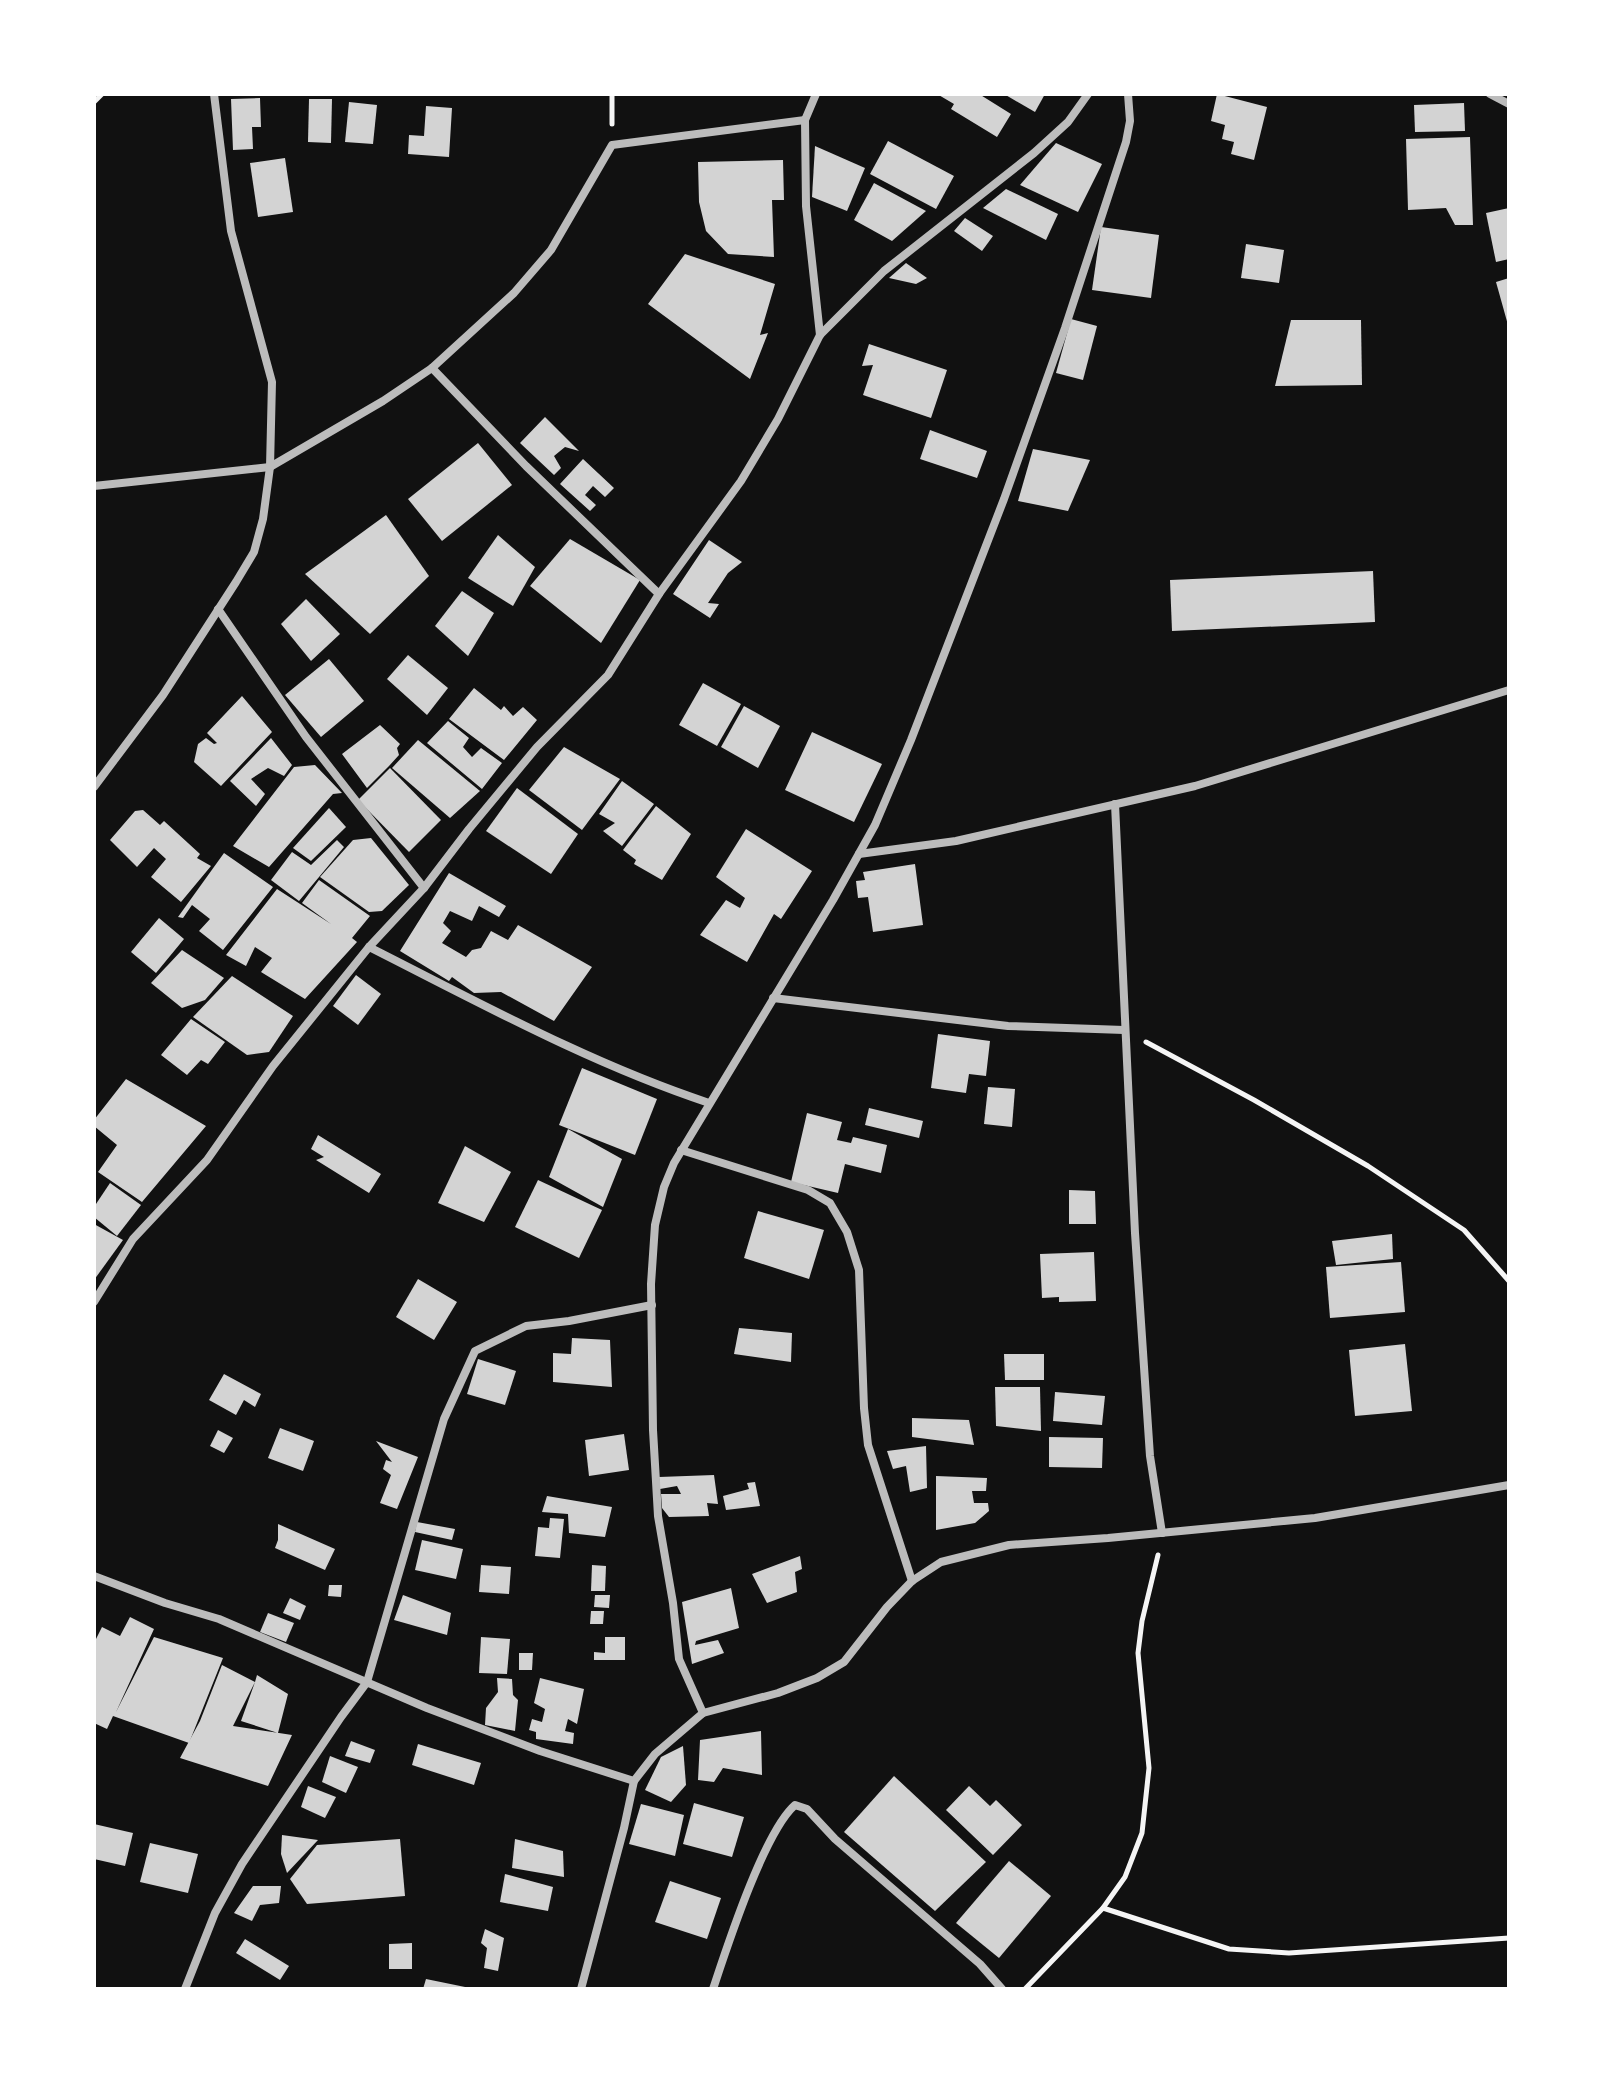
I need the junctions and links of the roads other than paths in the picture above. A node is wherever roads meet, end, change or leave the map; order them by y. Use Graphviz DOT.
graph roads {
  1 [pos="214,94"];
  2 [pos="816,94"];
  3 [pos="1088,94"];
  4 [pos="1128,94"];
  5 [pos="1490,94"];
  6 [pos="1509,104"];
  7 [pos="805,120"];
  8 [pos="820,335"];
  9 [pos="432,368"];
  10 [pos="270,467"];
  11 [pos="94,486"];
  12 [pos="659,594"];
  13 [pos="218,609"];
  14 [pos="1509,690"];
  15 [pos="94,787"];
  16 [pos="1115,804"];
  17 [pos="859,854"];
  18 [pos="424,888"];
  19 [pos="369,947"];
  20 [pos="773,998"];
  21 [pos="1124,1030"];
  22 [pos="709,1103"];
  23 [pos="681,1150"];
  24 [pos="94,1302"];
  25 [pos="652,1305"];
  26 [pos="1509,1485"];
  27 [pos="1162,1533"];
  28 [pos="94,1576"];
  29 [pos="912,1581"];
  30 [pos="367,1682"];
  31 [pos="703,1713"];
  32 [pos="634,1781"];
  33 [pos="185,1989"];
  34 [pos="581,1989"];
  35 [pos="713,1989"];
  36 [pos="1002,1989"];
  1 -- 10 [label="street"];
  2 -- 7 [label="street"];
  3 -- 8 [label="street"];
  4 -- 17 [label="street"];
  5 -- 6 [label="street"];
  7 -- 8 [label="street"];
  7 -- 9 [label="street"];
  8 -- 12 [label="street"];
  9 -- 10 [label="street"];
  9 -- 12 [label="street"];
  10 -- 11 [label="street"];
  10 -- 13 [label="street"];
  12 -- 18 [label="street"];
  13 -- 15 [label="street"];
  13 -- 18 [label="street"];
  14 -- 16 [label="street"];
  16 -- 17 [label="street"];
  16 -- 21 [label="street"];
  17 -- 20 [label="street"];
  18 -- 19 [label="street"];
  19 -- 22 [label="street"];
  19 -- 24 [label="street"];
  20 -- 21 [label="street"];
  20 -- 22 [label="street"];
  21 -- 27 [label="street"];
  22 -- 23 [label="street"];
  23 -- 25 [label="street"];
  23 -- 29 [label="street"];
  25 -- 30 [label="street"];
  25 -- 31 [label="street"];
  26 -- 27 [label="street"];
  27 -- 29 [label="street"];
  28 -- 30 [label="street"];
  29 -- 31 [label="street"];
  30 -- 32 [label="street"];
  30 -- 33 [label="street"];
  31 -- 32 [label="street"];
  32 -- 34 [label="street"];
  35 -- 36 [label="street"];
}
